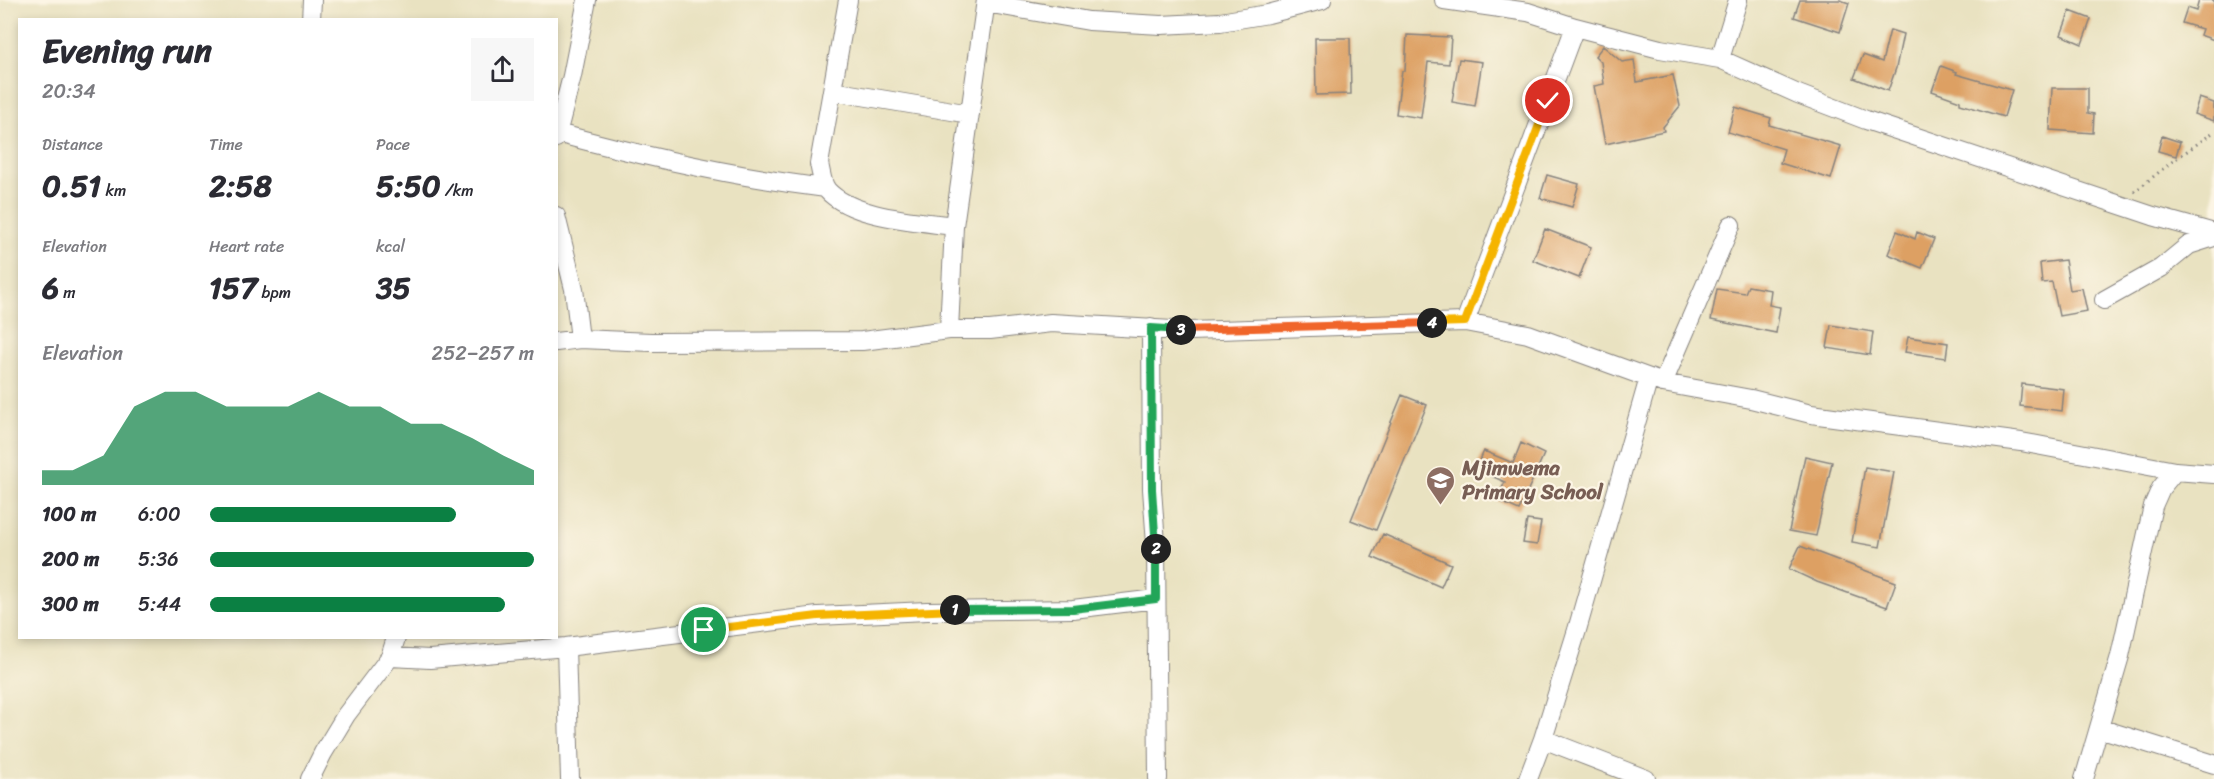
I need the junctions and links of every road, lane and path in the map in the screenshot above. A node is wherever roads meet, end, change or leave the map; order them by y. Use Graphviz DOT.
graph roads {
  1 [pos="312,0"];
  2 [pos="587,0"];
  3 [pos="848,0"];
  4 [pos="1322,0"];
  5 [pos="1444,0"];
  6 [pos="1738,0"];
  7 [pos="986,2"];
  8 [pos="311,18"];
  9 [pos="1575,27"];
  10 [pos="1720,59"];
  11 [pos="832,91"];
  12 [pos="970,114"];
  13 [pos="558,129"];
  14 [pos="2214,132"];
  15 [pos="558,133"];
  16 [pos="825,188"];
  17 [pos="2118,204"];
  18 [pos="558,224"];
  19 [pos="1731,225"];
  20 [pos="954,226"];
  21 [pos="2214,235"];
  22 [pos="2104,300"];
  23 [pos="1465,322"];
  24 [pos="1151,328"];
  25 [pos="949,330"];
  26 [pos="580,339"];
  27 [pos="558,342"];
  28 [pos="1656,381"];
  29 [pos="2175,471"];
  30 [pos="2214,474"];
  31 [pos="1156,599"];
  32 [pos="396,639"];
  33 [pos="566,647"];
  34 [pos="390,657"];
  35 [pos="2099,728"];
  36 [pos="1543,739"];
  37 [pos="2214,764"];
  38 [pos="310,779"];
  39 [pos="570,779"];
  40 [pos="1158,779"];
  41 [pos="1528,779"];
  42 [pos="1646,779"];
  43 [pos="2084,779"];
  1 -- 8 [label="street"];
  2 -- 13 [label="street"];
  3 -- 11 [label="street"];
  4 -- 7 [label="street"];
  5 -- 9 [label="street"];
  6 -- 10 [label="street"];
  7 -- 12 [label="street"];
  9 -- 10 [label="street"];
  9 -- 23 [label="street"];
  10 -- 17 [label="street"];
  11 -- 12 [label="street"];
  11 -- 16 [label="street"];
  12 -- 20 [label="street"];
  14 -- 17 [label="path"];
  15 -- 16 [label="street"];
  16 -- 20 [label="street"];
  17 -- 21 [label="street"];
  18 -- 26 [label="street"];
  19 -- 28 [label="street"];
  20 -- 25 [label="street"];
  21 -- 22 [label="street"];
  23 -- 24 [label="street"];
  23 -- 28 [label="street"];
  24 -- 25 [label="street"];
  24 -- 31 [label="street"];
  25 -- 26 [label="street"];
  26 -- 27 [label="street"];
  28 -- 29 [label="street"];
  28 -- 36 [label="street"];
  29 -- 30 [label="street"];
  29 -- 35 [label="street"];
  31 -- 33 [label="street"];
  31 -- 40 [label="street"];
  32 -- 34 [label="street"];
  33 -- 34 [label="street"];
  33 -- 39 [label="street"];
  34 -- 38 [label="street"];
  35 -- 37 [label="street"];
  35 -- 43 [label="street"];
  36 -- 41 [label="street"];
  36 -- 42 [label="street"];
}
